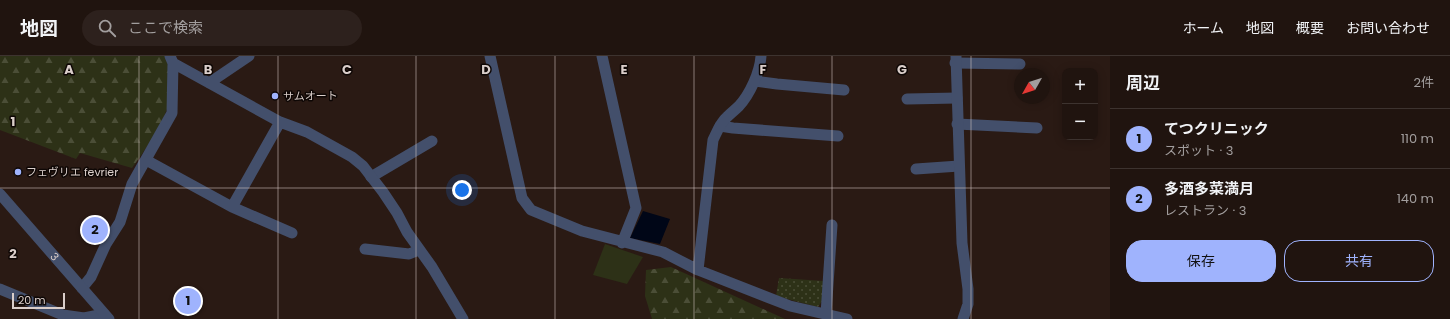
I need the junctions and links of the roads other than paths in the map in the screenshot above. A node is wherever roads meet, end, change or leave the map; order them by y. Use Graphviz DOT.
graph roads {
  1 [pos="249,56"];
  2 [pos="490,56"];
  3 [pos="602,56"];
  4 [pos="761,56"];
  5 [pos="955,59"];
  6 [pos="172,60"];
  7 [pos="1020,64"];
  8 [pos="755,81"];
  9 [pos="209,83"];
  10 [pos="844,90"];
  11 [pos="957,98"];
  12 [pos="907,99"];
  13 [pos="280,122"];
  14 [pos="957,124"];
  15 [pos="720,126"];
  16 [pos="1037,128"];
  17 [pos="838,136"];
  18 [pos="432,141"];
  19 [pos="146,160"];
  20 [pos="959,166"];
  21 [pos="916,169"];
  22 [pos="371,176"];
  23 [pos="0,194"];
  24 [pos="232,207"];
  25 [pos="832,225"];
  26 [pos="292,233"];
  27 [pos="622,243"];
  28 [pos="365,249"];
  29 [pos="419,250"];
  30 [pos="698,270"];
  31 [pos="82,288"];
  32 [pos="0,290"];
  33 [pos="826,314"];
  34 [pos="106,316"];
  35 [pos="463,319"];
  36 [pos="847,319"];
  37 [pos="962,319"];
  1 -- 9 [label="street"];
  2 -- 27 [label="street"];
  3 -- 27 [label="street"];
  4 -- 8 [label="street"];
  5 -- 7 [label="street"];
  5 -- 11 [label="street"];
  6 -- 9 [label="street"];
  6 -- 19 [label="street"];
  8 -- 10 [label="street"];
  8 -- 15 [label="street"];
  9 -- 13 [label="street"];
  11 -- 12 [label="street"];
  11 -- 14 [label="street"];
  13 -- 22 [label="street"];
  13 -- 24 [label="street"];
  14 -- 16 [label="street"];
  14 -- 20 [label="street"];
  15 -- 17 [label="street"];
  15 -- 30 [label="street"];
  18 -- 22 [label="street"];
  19 -- 24 [label="street"];
  19 -- 31 [label="street"];
  20 -- 21 [label="street"];
  20 -- 37 [label="street"];
  22 -- 29 [label="street"];
  23 -- 31 [label="street, 3"];
  24 -- 26 [label="street"];
  25 -- 33 [label="street"];
  27 -- 30 [label="street"];
  28 -- 29 [label="street"];
  29 -- 35 [label="street"];
  30 -- 33 [label="street"];
  31 -- 34 [label="street, 3"];
  32 -- 34 [label="street"];
  33 -- 36 [label="street"];
}
